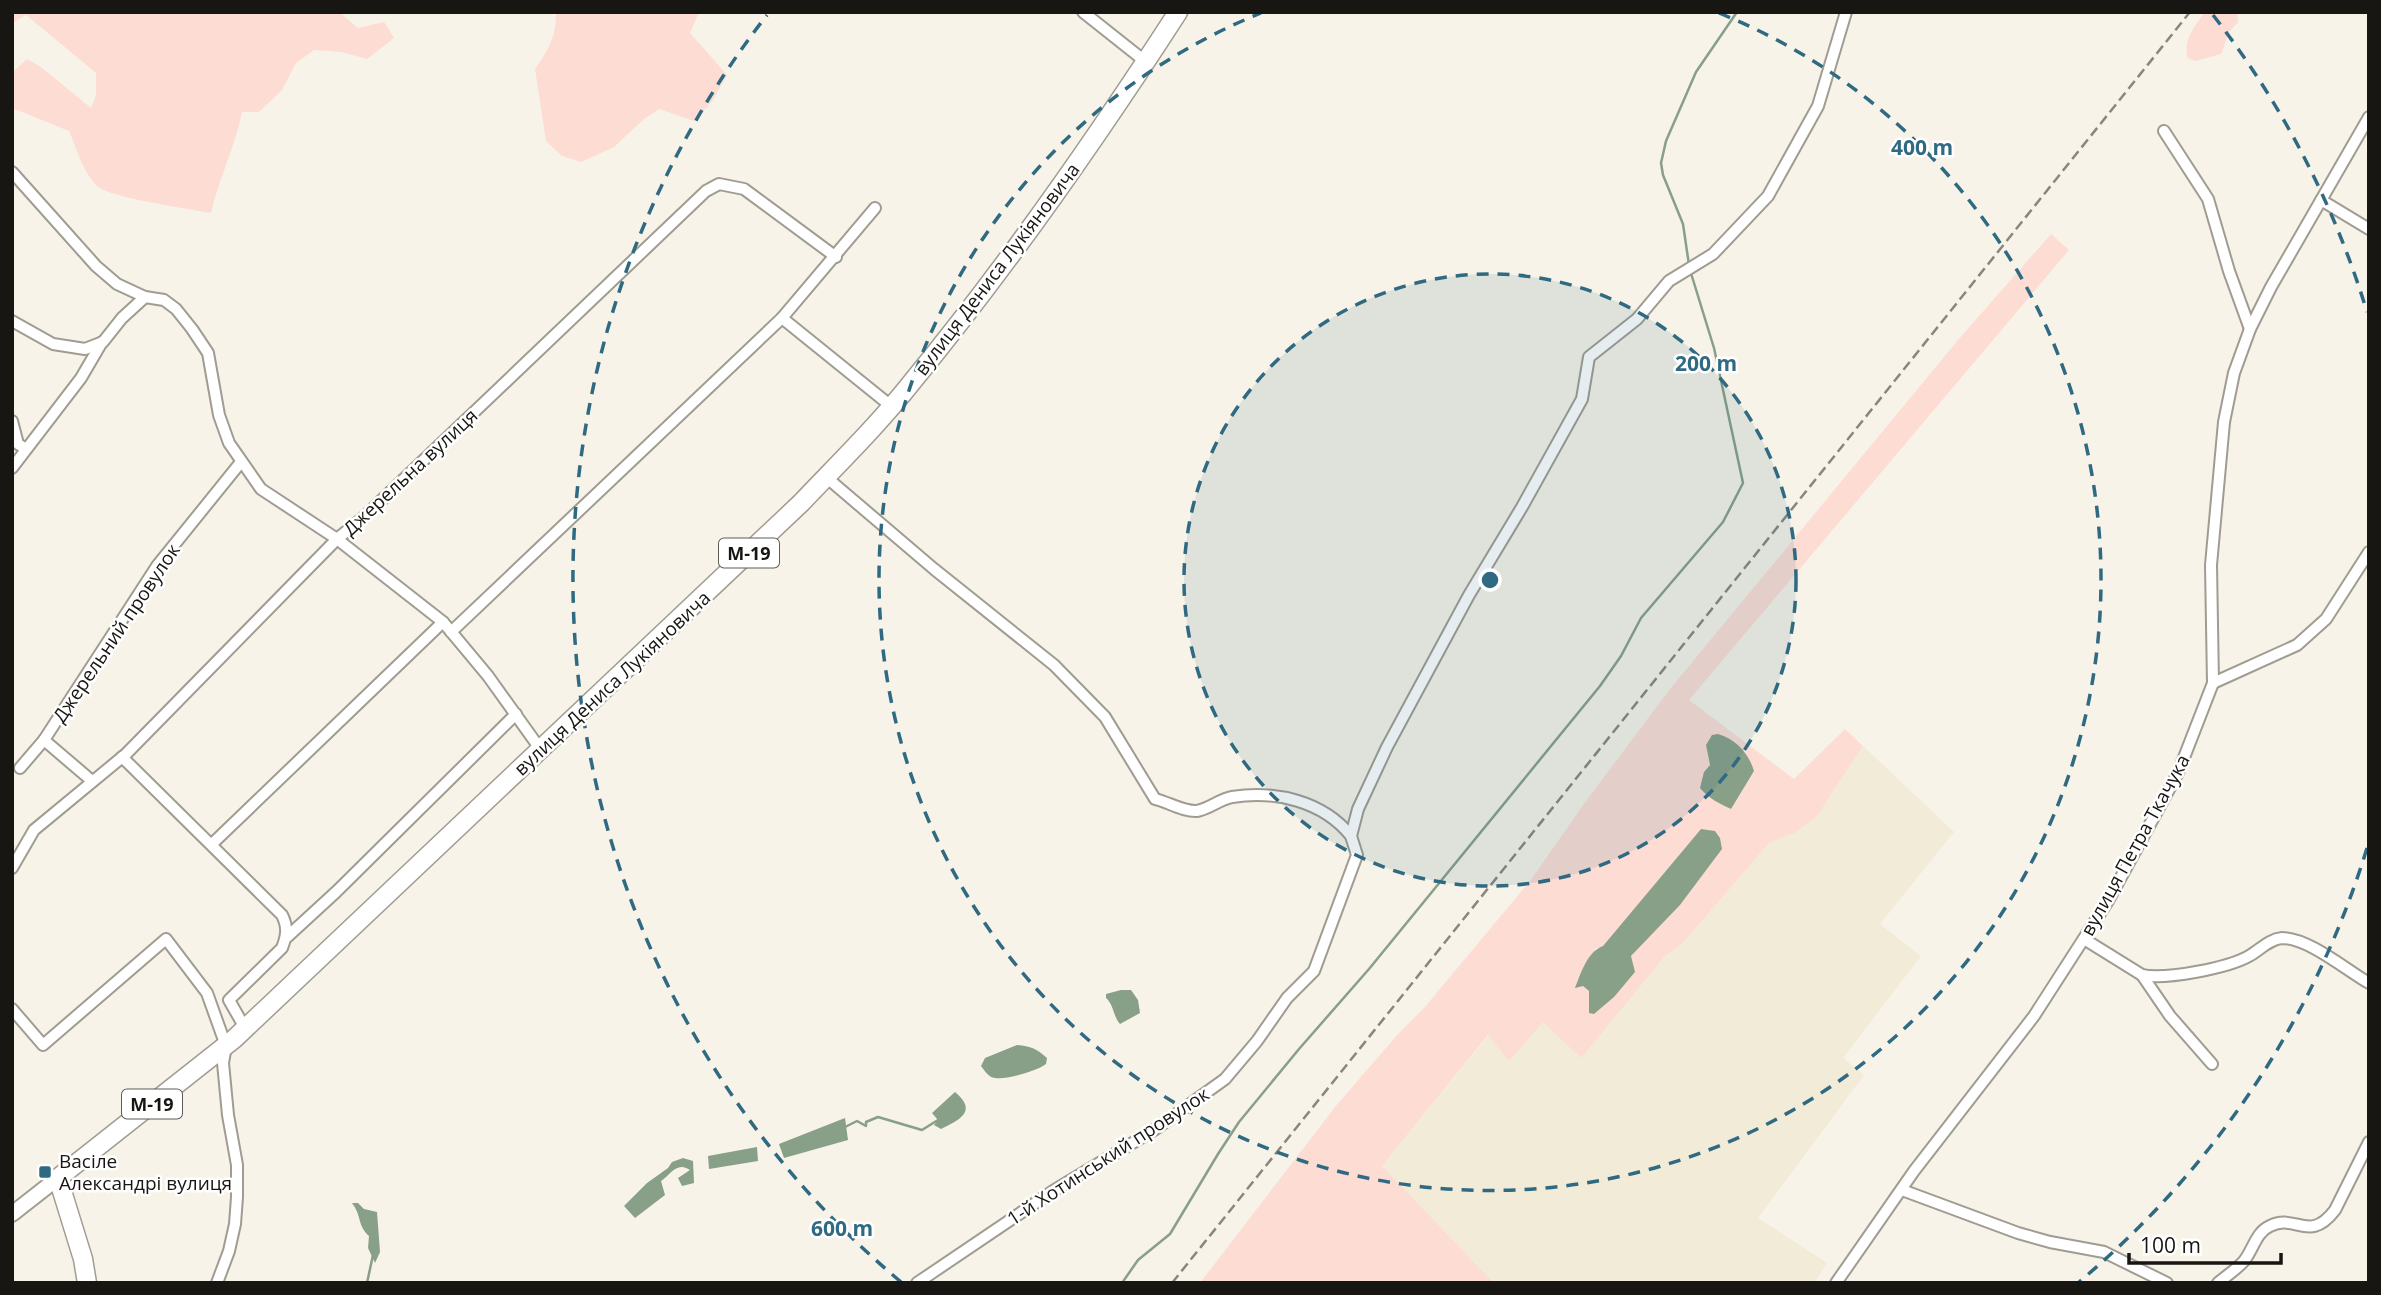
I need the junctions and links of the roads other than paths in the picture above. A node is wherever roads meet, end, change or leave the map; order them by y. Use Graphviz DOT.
graph roads {
  1 [pos="1083,12"];
  2 [pos="1178,12"];
  3 [pos="1846,12"];
  4 [pos="1146,62"];
  5 [pos="2369,117"];
  6 [pos="2164,131"];
  7 [pos="12,172"];
  8 [pos="2321,200"];
  9 [pos="875,208"];
  10 [pos="2369,229"];
  11 [pos="836,257"];
  12 [pos="145,297"];
  13 [pos="782,318"];
  14 [pos="12,321"];
  15 [pos="2250,329"];
  16 [pos="103,342"];
  17 [pos="891,406"];
  18 [pos="12,421"];
  19 [pos="26,449"];
  20 [pos="241,462"];
  21 [pos="12,468"];
  22 [pos="826,477"];
  23 [pos="337,539"];
  24 [pos="2369,552"];
  25 [pos="443,622"];
  26 [pos="451,632"];
  27 [pos="2213,683"];
  28 [pos="516,714"];
  29 [pos="44,740"];
  30 [pos="541,750"];
  31 [pos="122,757"];
  32 [pos="20,768"];
  33 [pos="92,781"];
  34 [pos="1351,836"];
  35 [pos="212,844"];
  36 [pos="12,868"];
  37 [pos="287,937"];
  38 [pos="2084,939"];
  39 [pos="2142,975"];
  40 [pos="2369,984"];
  41 [pos="12,1009"];
  42 [pos="245,1028"];
  43 [pos="226,1046"];
  44 [pos="2212,1064"];
  45 [pos="2369,1142"];
  46 [pos="58,1178"];
  47 [pos="1902,1189"];
  48 [pos="12,1213"];
  49 [pos="87,1283"];
  50 [pos="217,1283"];
  51 [pos="917,1283"];
  52 [pos="1836,1283"];
  53 [pos="2167,1283"];
  54 [pos="2218,1283"];
  1 -- 4 [label="street"];
  2 -- 4 [label="highway, вулиця Дениса Лукіяновича / М-19"];
  3 -- 34 [label="street, 1-й Хотинський провулок"];
  4 -- 17 [label="highway, вулиця Дениса Лукіяновича / М-19"];
  5 -- 8 [label="street, вулиця Петра Ткачука"];
  6 -- 15 [label="street"];
  7 -- 12 [label="street"];
  8 -- 10 [label="street"];
  8 -- 15 [label="street, вулиця Петра Ткачука"];
  9 -- 11 [label="street"];
  11 -- 13 [label="street"];
  11 -- 23 [label="street, Джерельна вулиця"];
  12 -- 16 [label="street"];
  12 -- 20 [label="street"];
  13 -- 17 [label="street"];
  13 -- 26 [label="street"];
  14 -- 16 [label="street"];
  15 -- 27 [label="street, вулиця Петра Ткачука"];
  16 -- 19 [label="street"];
  17 -- 22 [label="highway, вулиця Дениса Лукіяновича / М-19"];
  18 -- 19 [label="street"];
  19 -- 21 [label="street"];
  20 -- 23 [label="street"];
  20 -- 29 [label="street, Джерельний провулок"];
  22 -- 30 [label="highway, вулиця Дениса Лукіяновича / М-19"];
  22 -- 34 [label="street"];
  23 -- 25 [label="street"];
  23 -- 31 [label="street, Джерельна вулиця"];
  24 -- 27 [label="street"];
  25 -- 26 [label="street"];
  25 -- 35 [label="street"];
  26 -- 28 [label="street"];
  27 -- 38 [label="street, вулиця Петра Ткачука"];
  28 -- 30 [label="street"];
  28 -- 37 [label="street"];
  29 -- 32 [label="street, Джерельний провулок"];
  29 -- 33 [label="street, Джерельний провулок"];
  30 -- 42 [label="highway, вулиця Дениса Лукіяновича / М-19"];
  31 -- 33 [label="street, Джерельна вулиця"];
  31 -- 35 [label="street"];
  33 -- 36 [label="street, Джерельна вулиця"];
  34 -- 51 [label="street, 1-й Хотинський провулок"];
  35 -- 37 [label="street"];
  37 -- 42 [label="street"];
  38 -- 39 [label="street"];
  38 -- 47 [label="street, вулиця Петра Ткачука"];
  39 -- 40 [label="street"];
  39 -- 44 [label="street"];
  41 -- 43 [label="street"];
  42 -- 43 [label="highway, М-19"];
  43 -- 46 [label="highway, М-19"];
  43 -- 50 [label="street"];
  45 -- 54 [label="street"];
  46 -- 48 [label="main road"];
  46 -- 49 [label="highway"];
  47 -- 52 [label="street, вулиця Петра Ткачука"];
  47 -- 53 [label="street"];
}
